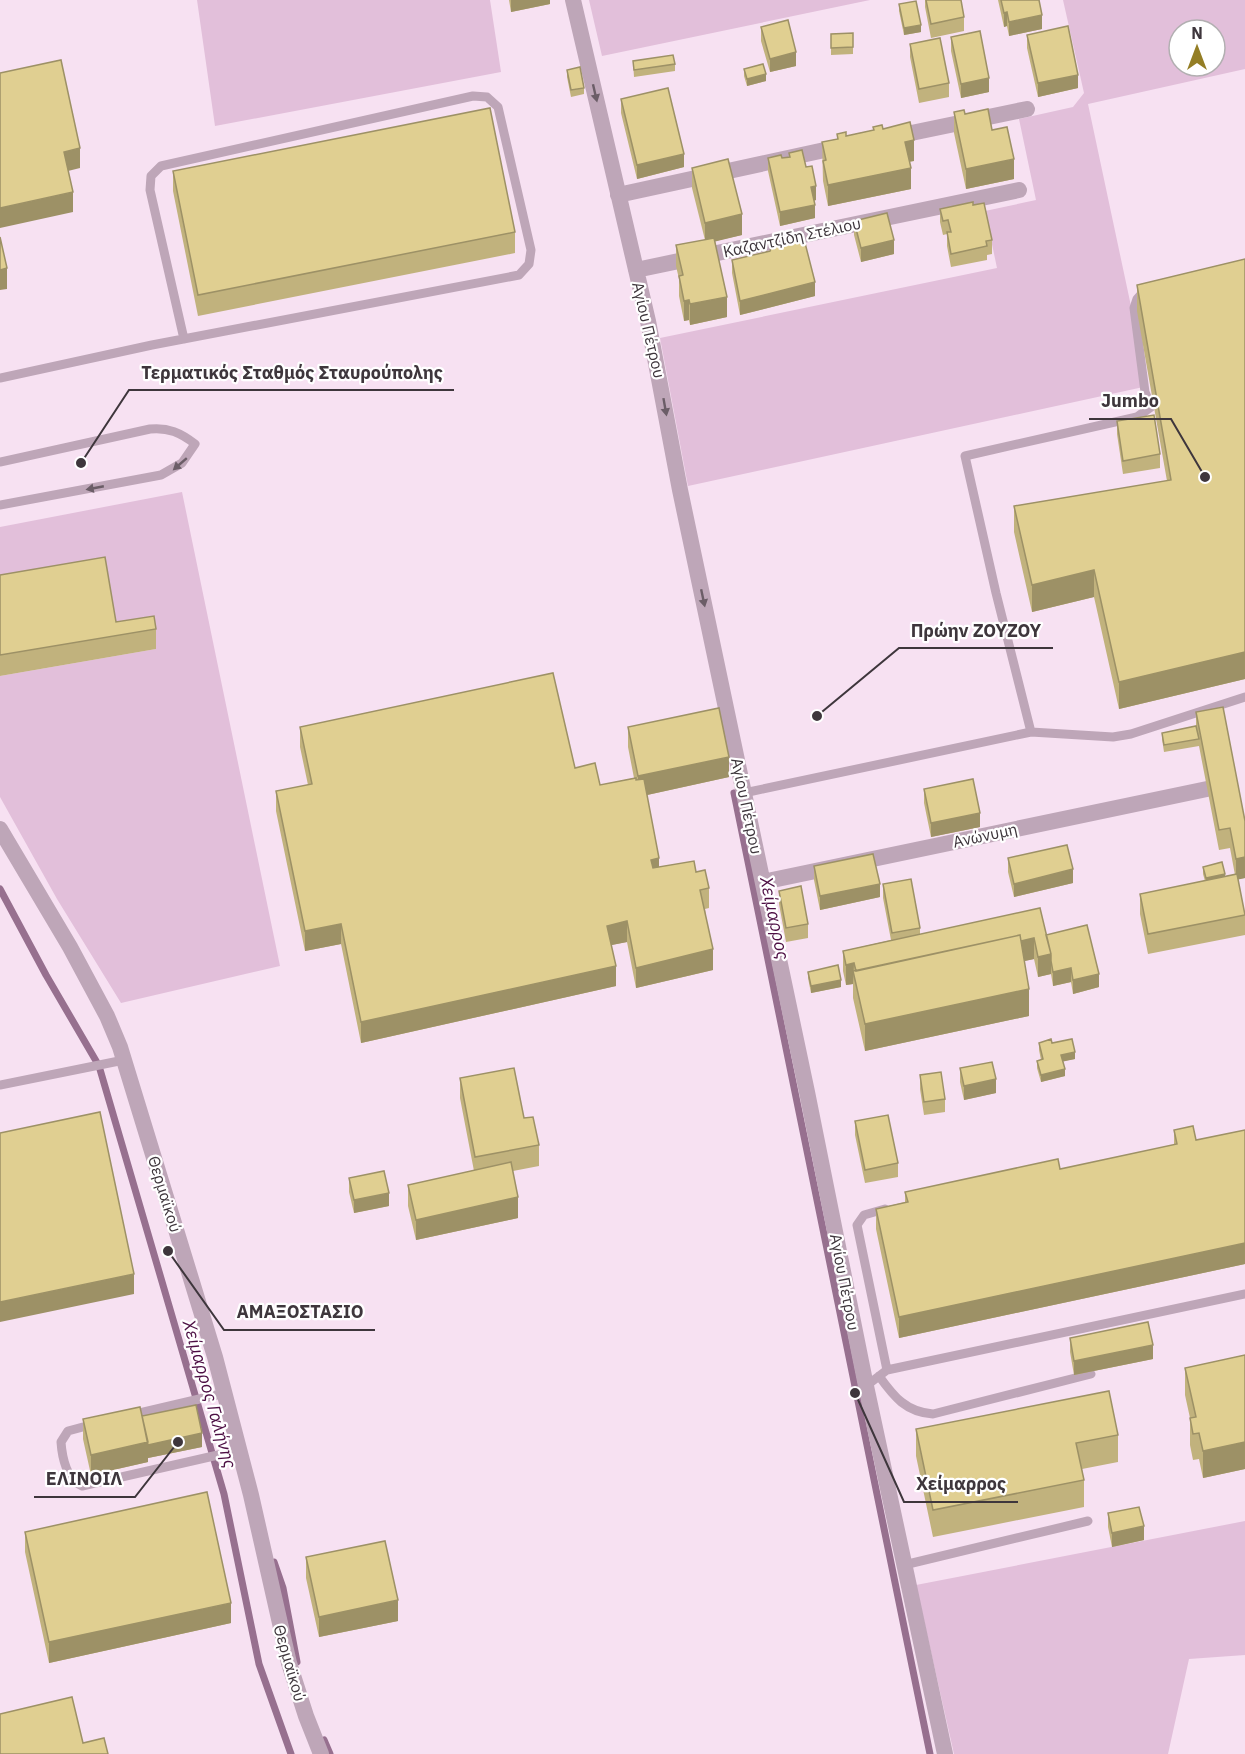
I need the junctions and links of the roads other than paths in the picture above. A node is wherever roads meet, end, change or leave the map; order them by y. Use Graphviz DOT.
graph roads {
  1 [pos="573,0"];
  2 [pos="1027,109"];
  3 [pos="1019,190"];
  4 [pos="618,195"];
  5 [pos="636,270"];
  6 [pos="1158,284"];
  7 [pos="184,339"];
  8 [pos="0,378"];
  9 [pos="0,462"];
  10 [pos="0,505"];
  11 [pos="1245,697"];
  12 [pos="1031,732"];
  13 [pos="1207,789"];
  14 [pos="744,793"];
  15 [pos="0,829"];
  16 [pos="763,882"];
  17 [pos="124,1060"];
  18 [pos="0,1085"];
  19 [pos="892,1208"];
  20 [pos="1245,1294"];
  21 [pos="1091,1374"];
  22 [pos="877,1377"];
  23 [pos="225,1393"];
  24 [pos="118,1418"];
  25 [pos="107,1420"];
  26 [pos="240,1450"];
  27 [pos="1088,1521"];
  28 [pos="904,1564"];
  29 [pos="321,1754"];
  30 [pos="945,1754"];
  1 -- 4 [label="street, Αγίου Πέτρου, one-way"];
  2 -- 4 [label="street"];
  3 -- 5 [label="street, Καζαντζίδη Στέλιου"];
  4 -- 5 [label="street, Αγίου Πέτρου"];
  5 -- 14 [label="street, Αγίου Πέτρου, one-way"];
  6 -- 12 [label="lane"];
  7 -- 7 [label="lane"];
  7 -- 8 [label="lane"];
  9 -- 10 [label="lane, one-way"];
  11 -- 12 [label="lane"];
  12 -- 14 [label="lane"];
  13 -- 16 [label="street, Ανώνυμη"];
  14 -- 16 [label="street, Αγίου Πέτρου"];
  15 -- 17 [label="street, Θερμαϊκού"];
  16 -- 22 [label="street, Αγίου Πέτρου"];
  17 -- 18 [label="lane"];
  17 -- 23 [label="street, Θερμαϊκού"];
  19 -- 22 [label="lane"];
  20 -- 22 [label="lane"];
  21 -- 22 [label="lane"];
  22 -- 28 [label="street, Αγίου Πέτρου"];
  23 -- 24 [label="lane"];
  23 -- 26 [label="street, Θερμαϊκού"];
  25 -- 26 [label="lane"];
  26 -- 29 [label="street, Θερμαϊκού"];
  27 -- 28 [label="lane"];
  28 -- 30 [label="street, Αγίου Πέτρου"];
}
